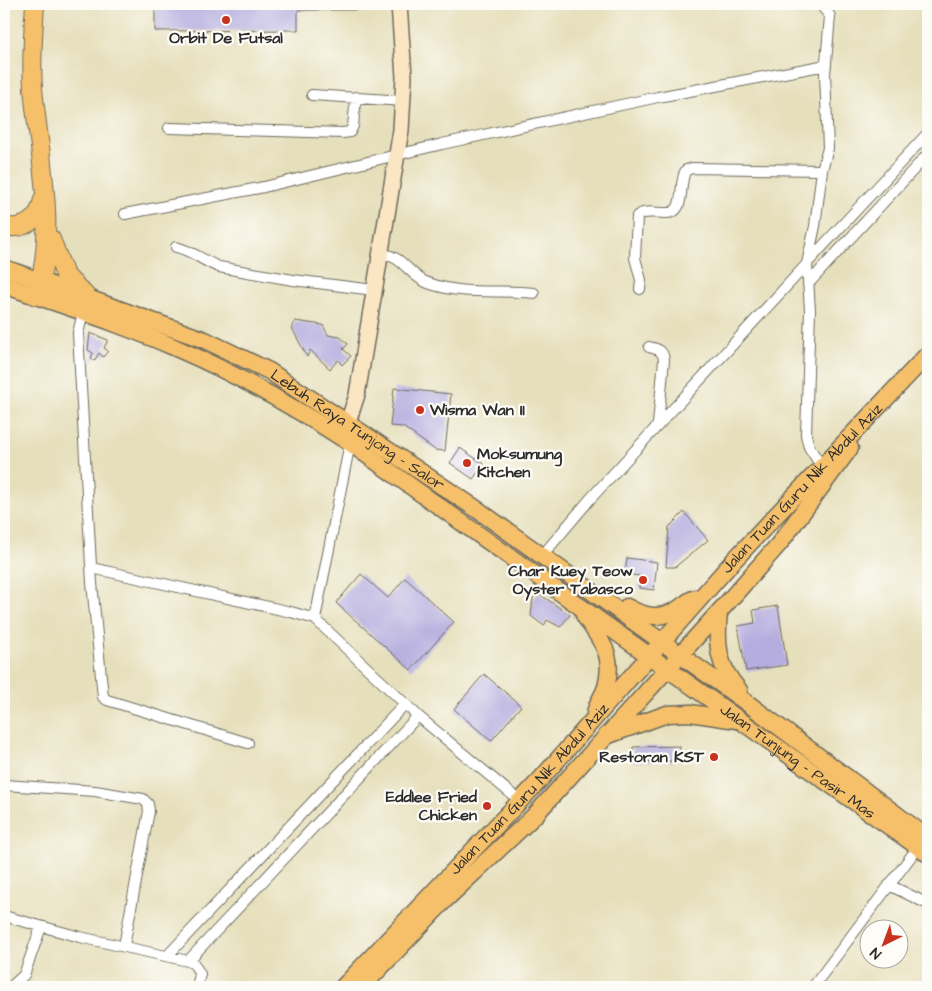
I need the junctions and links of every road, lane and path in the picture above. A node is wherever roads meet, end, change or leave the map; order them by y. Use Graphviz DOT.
graph roads {
  1 [pos="34,4"];
  2 [pos="399,4"];
  3 [pos="820,4"];
  4 [pos="825,74"];
  5 [pos="312,95"];
  6 [pos="356,97"];
  7 [pos="404,101"];
  8 [pos="169,128"];
  9 [pos="928,133"];
  10 [pos="928,154"];
  11 [pos="398,155"];
  12 [pos="822,170"];
  13 [pos="44,200"];
  14 [pos="125,214"];
  15 [pos="4,226"];
  16 [pos="176,247"];
  17 [pos="382,254"];
  18 [pos="4,268"];
  19 [pos="807,274"];
  20 [pos="4,285"];
  21 [pos="39,289"];
  22 [pos="640,289"];
  23 [pos="374,290"];
  24 [pos="534,293"];
  25 [pos="86,305"];
  26 [pos="649,348"];
  27 [pos="928,354"];
  28 [pos="878,408"];
  29 [pos="348,422"];
  30 [pos="658,424"];
  31 [pos="350,443"];
  32 [pos="822,466"];
  33 [pos="542,556"];
  34 [pos="92,568"];
  35 [pos="592,592"];
  36 [pos="704,596"];
  37 [pos="578,605"];
  38 [pos="719,612"];
  39 [pos="315,619"];
  40 [pos="663,643"];
  41 [pos="679,655"];
  42 [pos="650,657"];
  43 [pos="667,669"];
  44 [pos="405,704"];
  45 [pos="750,706"];
  46 [pos="418,716"];
  47 [pos="739,720"];
  48 [pos="593,722"];
  49 [pos="606,736"];
  50 [pos="248,743"];
  51 [pos="4,785"];
  52 [pos="520,800"];
  53 [pos="925,846"];
  54 [pos="889,885"];
  55 [pos="928,904"];
  56 [pos="4,916"];
  57 [pos="41,926"];
  58 [pos="124,946"];
  59 [pos="168,956"];
  60 [pos="188,961"];
  61 [pos="12,987"];
  62 [pos="197,987"];
  63 [pos="343,987"];
  64 [pos="362,987"];
  65 [pos="813,987"];
  1 -- 13 [label="highway"];
  2 -- 7 [label="main road"];
  3 -- 4 [label="street"];
  4 -- 11 [label="street"];
  4 -- 12 [label="street"];
  5 -- 6 [label="street"];
  6 -- 7 [label="street"];
  6 -- 8 [label="street"];
  7 -- 11 [label="main road"];
  9 -- 19 [label="street"];
  10 -- 19 [label="street"];
  11 -- 14 [label="street"];
  11 -- 17 [label="main road"];
  12 -- 19 [label="street"];
  12 -- 22 [label="street"];
  13 -- 15 [label="highway"];
  13 -- 21 [label="highway"];
  13 -- 25 [label="highway"];
  16 -- 23 [label="street"];
  17 -- 23 [label="main road"];
  17 -- 24 [label="street"];
  18 -- 21 [label="main road, Lebuh Raya Tunjong - Salor"];
  19 -- 30 [label="street"];
  19 -- 32 [label="street"];
  20 -- 21 [label="main road, Lebuh Raya Tunjong - Salor"];
  21 -- 25 [label="main road, Lebuh Raya Tunjong - Salor"];
  23 -- 29 [label="main road"];
  25 -- 29 [label="main road, Lebuh Raya Tunjong - Salor"];
  25 -- 31 [label="main road, Lebuh Raya Tunjong - Salor"];
  25 -- 34 [label="street"];
  26 -- 30 [label="street"];
  27 -- 28 [label="main road"];
  28 -- 32 [label="main road, Jalan Tuan Guru Nik Abdul Aziz"];
  28 -- 38 [label="main road, Jalan Tuan Guru Nik Abdul Aziz"];
  29 -- 33 [label="main road, Lebuh Raya Tunjong - Salor"];
  30 -- 33 [label="street"];
  31 -- 37 [label="main road, Lebuh Raya Tunjong - Salor"];
  31 -- 39 [label="street"];
  32 -- 36 [label="main road, Jalan Tuan Guru Nik Abdul Aziz"];
  33 -- 35 [label="main road, Lebuh Raya Tunjong - Salor"];
  34 -- 39 [label="street"];
  34 -- 50 [label="street"];
  35 -- 36 [label="main road"];
  35 -- 40 [label="main road, Lebuh Raya Tunjong - Salor"];
  36 -- 40 [label="main road, Jalan Tuan Guru Nik Abdul Aziz"];
  37 -- 42 [label="main road, Lebuh Raya Tunjong - Salor"];
  37 -- 48 [label="main road"];
  38 -- 41 [label="main road, Jalan Tuan Guru Nik Abdul Aziz"];
  38 -- 45 [label="main road"];
  39 -- 44 [label="street"];
  40 -- 41 [label="main road, Lebuh Raya Tunjong - Salor"];
  40 -- 42 [label="main road, Jalan Tuan Guru Nik Abdul Aziz"];
  41 -- 43 [label="main road, Jalan Tuan Guru Nik Abdul Aziz"];
  41 -- 45 [label="main road, Jalan Tunjung - Pasir Mas"];
  42 -- 43 [label="main road, Lebuh Raya Tunjong - Salor"];
  42 -- 48 [label="main road, Jalan Tuan Guru Nik Abdul Aziz"];
  43 -- 47 [label="main road, Jalan Tunjung - Pasir Mas"];
  43 -- 49 [label="main road, Jalan Tuan Guru Nik Abdul Aziz"];
  44 -- 46 [label="street"];
  44 -- 59 [label="street"];
  45 -- 53 [label="main road, Jalan Tunjung - Pasir Mas"];
  46 -- 52 [label="street"];
  46 -- 60 [label="street"];
  47 -- 49 [label="main road"];
  47 -- 53 [label="main road, Jalan Tunjung - Pasir Mas"];
  48 -- 52 [label="main road, Jalan Tuan Guru Nik Abdul Aziz"];
  49 -- 64 [label="main road, Jalan Tuan Guru Nik Abdul Aziz"];
  51 -- 58 [label="street"];
  52 -- 63 [label="main road, Jalan Tuan Guru Nik Abdul Aziz"];
  53 -- 54 [label="street"];
  54 -- 55 [label="street"];
  54 -- 65 [label="street"];
  56 -- 57 [label="street"];
  57 -- 58 [label="street"];
  57 -- 61 [label="street"];
  58 -- 59 [label="street"];
  59 -- 60 [label="street"];
  60 -- 62 [label="street"];
}
